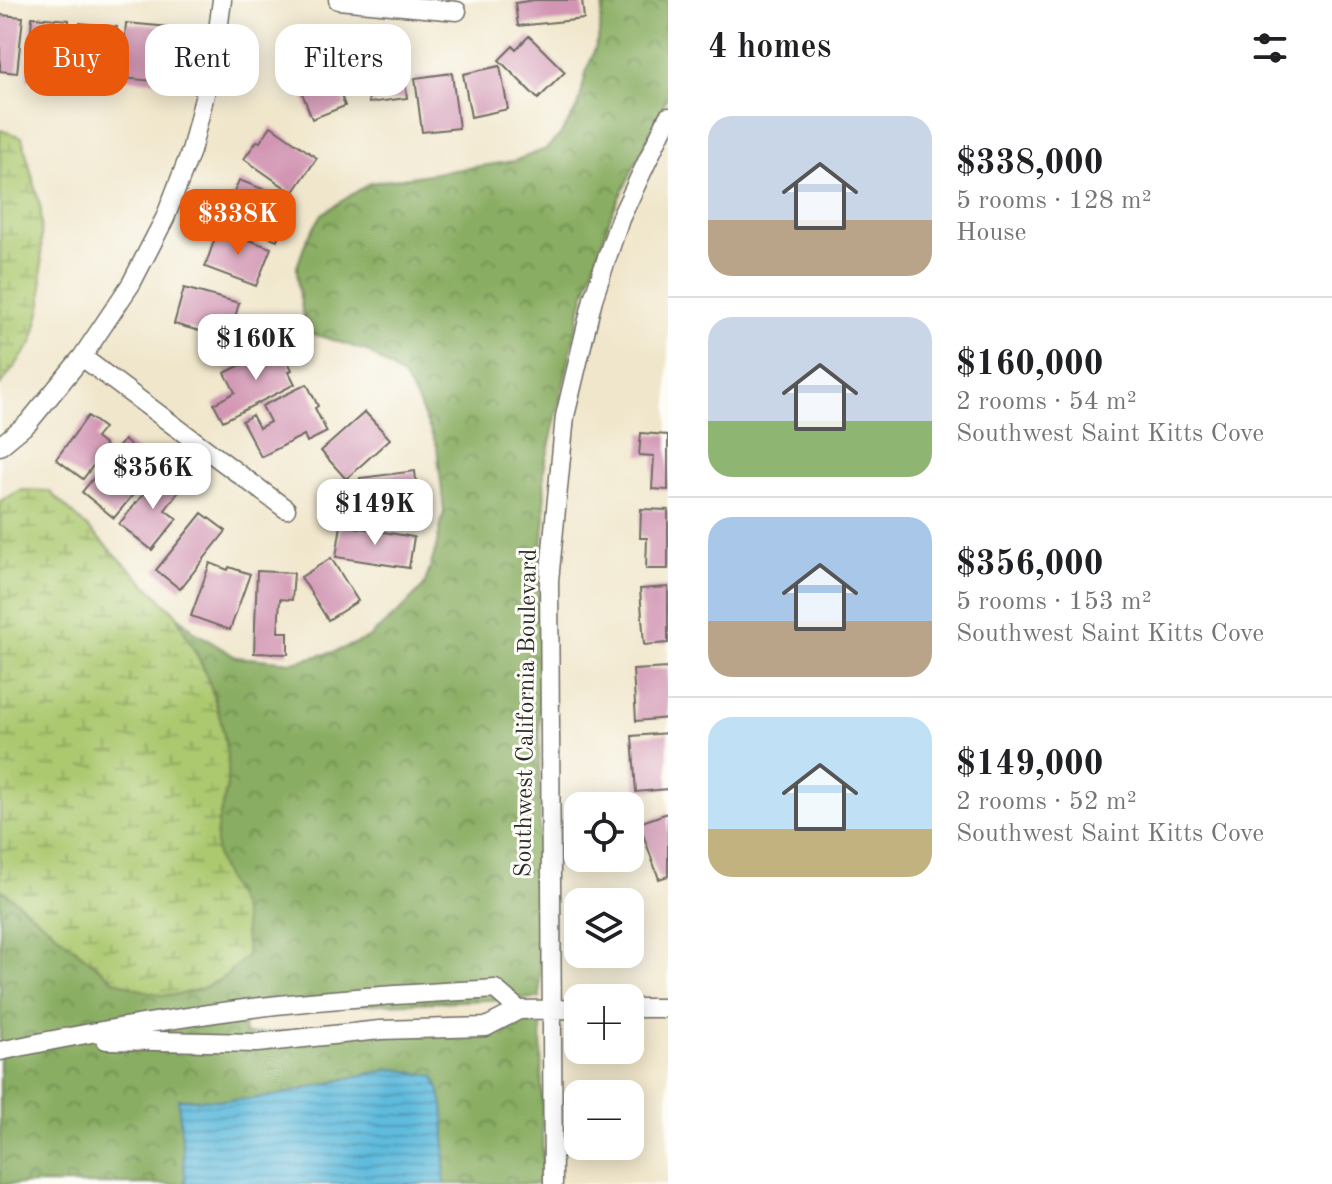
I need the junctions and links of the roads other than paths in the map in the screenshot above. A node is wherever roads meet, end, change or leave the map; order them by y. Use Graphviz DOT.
graph roads {
  1 [pos="222,0"];
  2 [pos="338,0"];
  3 [pos="457,11"];
  4 [pos="668,117"];
  5 [pos="82,357"];
  6 [pos="0,446"];
  7 [pos="286,509"];
  8 [pos="284,1005"];
  9 [pos="644,1008"];
  10 [pos="668,1008"];
  11 [pos="550,1009"];
  12 [pos="564,1009"];
  13 [pos="519,1010"];
  14 [pos="56,1039"];
  15 [pos="288,1039"];
  16 [pos="0,1051"];
  17 [pos="553,1184"];
  1 -- 5 [label="street"];
  2 -- 3 [label="street"];
  4 -- 11 [label="street, Southwest California Boulevard"];
  5 -- 6 [label="street"];
  5 -- 7 [label="street"];
  8 -- 13 [label="street"];
  8 -- 14 [label="street"];
  8 -- 15 [label="street"];
  9 -- 10 [label="street"];
  11 -- 12 [label="street"];
  11 -- 13 [label="street"];
  11 -- 17 [label="street, Southwest California Boulevard"];
  13 -- 15 [label="street"];
  14 -- 15 [label="street"];
  14 -- 16 [label="street"];
}
